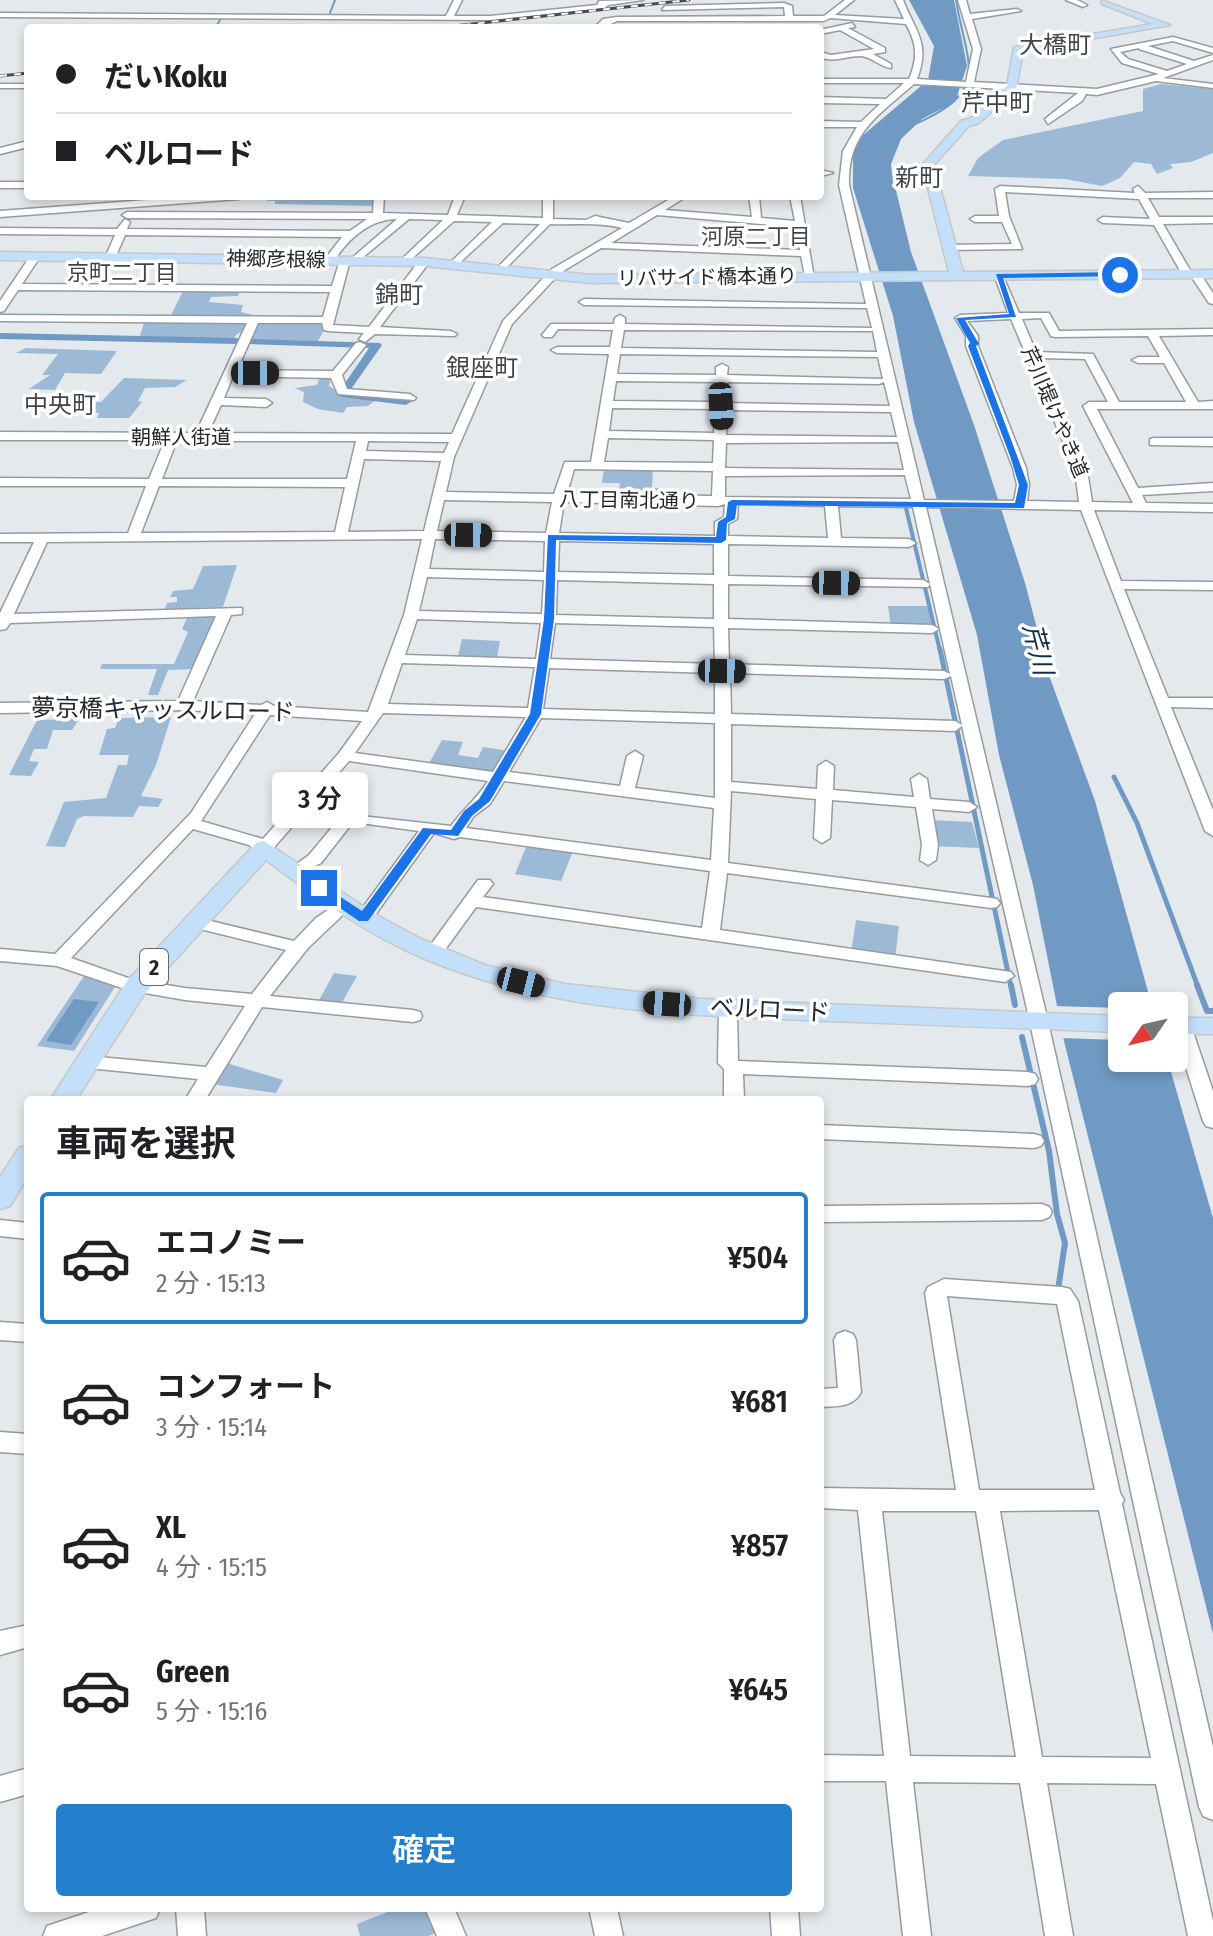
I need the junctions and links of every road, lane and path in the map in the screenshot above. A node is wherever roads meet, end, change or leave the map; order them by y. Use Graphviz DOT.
graph roads {
  1 [pos="458,0"];
  2 [pos="629,0"];
  3 [pos="639,0"];
  4 [pos="850,0"];
  5 [pos="899,0"];
  6 [pos="962,0"];
  7 [pos="1070,0"];
  8 [pos="1122,0"];
  9 [pos="1101,1"];
  10 [pos="997,2"];
  11 [pos="599,3"];
  12 [pos="337,4"];
  13 [pos="233,5"];
  14 [pos="1083,5"];
  15 [pos="564,6"];
  16 [pos="26,8"];
  17 [pos="132,8"];
  18 [pos="205,8"];
  19 [pos="665,8"];
  20 [pos="94,12"];
  21 [pos="452,14"];
  22 [pos="0,15"];
  23 [pos="330,15"];
  24 [pos="227,16"];
  25 [pos="789,17"];
  26 [pos="826,17"];
  27 [pos="967,17"];
  28 [pos="692,18"];
  29 [pos="617,19"];
  30 [pos="866,21"];
  31 [pos="910,22"];
  32 [pos="80,24"];
  33 [pos="222,24"];
  34 [pos="603,24"];
  35 [pos="688,24"];
  36 [pos="812,24"];
  37 [pos="842,28"];
  38 [pos="824,31"];
  39 [pos="1139,46"];
  40 [pos="1213,51"];
  41 [pos="864,52"];
  42 [pos="824,57"];
  43 [pos="1213,57"];
  44 [pos="1195,64"];
  45 [pos="888,66"];
  46 [pos="1168,74"];
  47 [pos="1213,77"];
  48 [pos="1154,79"];
  49 [pos="851,80"];
  50 [pos="824,81"];
  51 [pos="914,82"];
  52 [pos="1192,83"];
  53 [pos="969,85"];
  54 [pos="0,86"];
  55 [pos="24,86"];
  56 [pos="1213,86"];
  57 [pos="1009,89"];
  58 [pos="1083,92"];
  59 [pos="824,100"];
  60 [pos="889,102"];
  61 [pos="1048,121"];
  62 [pos="824,124"];
  63 [pos="863,125"];
  64 [pos="24,145"];
  65 [pos="0,151"];
  66 [pos="0,159"];
  67 [pos="0,185"];
  68 [pos="24,185"];
  69 [pos="1140,191"];
  70 [pos="1213,195"];
  71 [pos="41,200"];
  72 [pos="190,200"];
  73 [pos="379,200"];
  74 [pos="458,200"];
  75 [pos="549,200"];
  76 [pos="675,200"];
  77 [pos="754,200"];
  78 [pos="796,200"];
  79 [pos="0,204"];
  80 [pos="129,205"];
  81 [pos="654,212"];
  82 [pos="0,214"];
  83 [pos="377,216"];
  84 [pos="405,217"];
  85 [pos="451,218"];
  86 [pos="501,219"];
  87 [pos="975,219"];
  88 [pos="1006,219"];
  89 [pos="1103,220"];
  90 [pos="1213,220"];
  91 [pos="548,221"];
  92 [pos="757,221"];
  93 [pos="1158,221"];
  94 [pos="800,224"];
  95 [pos="629,226"];
  96 [pos="729,228"];
  97 [pos="0,231"];
  98 [pos="122,232"];
  99 [pos="351,234"];
  100 [pos="596,245"];
  101 [pos="950,248"];
  102 [pos="728,251"];
  103 [pos="804,253"];
  104 [pos="0,256"];
  105 [pos="35,257"];
  106 [pos="110,258"];
  107 [pos="344,260"];
  108 [pos="406,261"];
  109 [pos="424,262"];
  110 [pos="456,263"];
  111 [pos="504,267"];
  112 [pos="1195,274"];
  113 [pos="1213,274"];
  114 [pos="551,275"];
  115 [pos="810,276"];
  116 [pos="868,276"];
  117 [pos="957,276"];
  118 [pos="998,276"];
  119 [pos="729,278"];
  120 [pos="15,287"];
  121 [pos="336,289"];
  122 [pos="1213,301"];
  123 [pos="584,302"];
  124 [pos="623,303"];
  125 [pos="723,304"];
  126 [pos="863,306"];
  127 [pos="0,309"];
  128 [pos="1014,316"];
  129 [pos="0,318"];
  130 [pos="254,319"];
  131 [pos="327,320"];
  132 [pos="619,327"];
  133 [pos="724,328"];
  134 [pos="868,330"];
  135 [pos="371,331"];
  136 [pos="1213,332"];
  137 [pos="1152,333"];
  138 [pos="451,334"];
  139 [pos="548,335"];
  140 [pos="557,350"];
  141 [pos="616,351"];
  142 [pos="724,353"];
  143 [pos="874,355"];
  144 [pos="1032,355"];
  145 [pos="1138,360"];
  146 [pos="1167,360"];
  147 [pos="230,373"];
  148 [pos="336,375"];
  149 [pos="612,377"];
  150 [pos="722,379"];
  151 [pos="879,381"];
  152 [pos="410,398"];
  153 [pos="216,401"];
  154 [pos="266,403"];
  155 [pos="607,404"];
  156 [pos="1115,405"];
  157 [pos="1194,405"];
  158 [pos="1213,405"];
  159 [pos="721,406"];
  160 [pos="887,409"];
  161 [pos="601,434"];
  162 [pos="0,436"];
  163 [pos="172,437"];
  164 [pos="200,437"];
  165 [pos="363,437"];
  166 [pos="455,438"];
  167 [pos="721,438"];
  168 [pos="893,440"];
  169 [pos="1154,442"];
  170 [pos="1213,442"];
  171 [pos="357,455"];
  172 [pos="448,457"];
  173 [pos="597,466"];
  174 [pos="719,470"];
  175 [pos="900,473"];
  176 [pos="0,482"];
  177 [pos="154,483"];
  178 [pos="352,483"];
  179 [pos="1213,487"];
  180 [pos="1133,492"];
  181 [pos="439,496"];
  182 [pos="558,498"];
  183 [pos="725,502"];
  184 [pos="831,504"];
  185 [pos="922,505"];
  186 [pos="1016,506"];
  187 [pos="1086,506"];
  188 [pos="1142,507"];
  189 [pos="1213,508"];
  190 [pos="341,535"];
  191 [pos="430,535"];
  192 [pos="552,537"];
  193 [pos="0,538"];
  194 [pos="42,538"];
  195 [pos="132,539"];
  196 [pos="721,540"];
  197 [pos="835,541"];
  198 [pos="909,543"];
  199 [pos="420,573"];
  200 [pos="551,577"];
  201 [pos="720,581"];
  202 [pos="923,584"];
  203 [pos="1116,585"];
  204 [pos="1213,586"];
  205 [pos="411,615"];
  206 [pos="549,619"];
  207 [pos="2,622"];
  208 [pos="720,624"];
  209 [pos="932,629"];
  210 [pos="398,659"];
  211 [pos="543,665"];
  212 [pos="722,671"];
  213 [pos="944,675"];
  214 [pos="1162,702"];
  215 [pos="1213,703"];
  216 [pos="184,705"];
  217 [pos="267,707"];
  218 [pos="0,708"];
  219 [pos="376,713"];
  220 [pos="535,714"];
  221 [pos="725,720"];
  222 [pos="955,726"];
  223 [pos="345,756"];
  224 [pos="635,756"];
  225 [pos="826,766"];
  226 [pos="498,777"];
  227 [pos="919,779"];
  228 [pos="724,786"];
  229 [pos="626,793"];
  230 [pos="824,795"];
  231 [pos="923,803"];
  232 [pos="722,804"];
  233 [pos="969,807"];
  234 [pos="189,823"];
  235 [pos="428,830"];
  236 [pos="1213,831"];
  237 [pos="454,834"];
  238 [pos="822,838"];
  239 [pos="264,848"];
  240 [pos="928,860"];
  241 [pos="719,867"];
  242 [pos="295,871"];
  243 [pos="484,884"];
  244 [pos="474,901"];
  245 [pos="991,903"];
  246 [pos="353,912"];
  247 [pos="194,922"];
  248 [pos="710,936"];
  249 [pos="299,948"];
  250 [pos="433,954"];
  251 [pos="0,955"];
  252 [pos="59,960"];
  253 [pos="1005,976"];
  254 [pos="136,987"];
  255 [pos="260,1002"];
  256 [pos="728,1009"];
  257 [pos="413,1016"];
  258 [pos="1044,1021"];
  259 [pos="1108,1023"];
  260 [pos="1188,1026"];
  261 [pos="1213,1026"];
  262 [pos="1188,1053"];
  263 [pos="88,1062"];
  264 [pos="733,1067"];
  265 [pos="211,1074"];
  266 [pos="1028,1079"];
  267 [pos="66,1096"];
  268 [pos="197,1096"];
  269 [pos="734,1096"];
  270 [pos="1213,1121"];
  271 [pos="824,1132"];
  272 [pos="1034,1141"];
  273 [pos="24,1161"];
  274 [pos="0,1199"];
  275 [pos="1042,1212"];
  276 [pos="824,1214"];
  277 [pos="0,1228"];
  278 [pos="24,1231"];
  279 [pos="0,1331"];
  280 [pos="24,1333"];
  281 [pos="845,1340"];
  282 [pos="824,1398"];
  283 [pos="0,1442"];
  284 [pos="24,1444"];
  285 [pos="824,1498"];
  286 [pos="1105,1500"];
  287 [pos="869,1501"];
  288 [pos="978,1501"];
  289 [pos="24,1637"];
  290 [pos="0,1643"];
  291 [pos="824,1768"];
  292 [pos="899,1769"];
  293 [pos="1032,1771"];
  294 [pos="1161,1771"];
  295 [pos="24,1782"];
  296 [pos="0,1789"];
  297 [pos="1213,1807"];
  298 [pos="133,1912"];
  299 [pos="190,1912"];
  300 [pos="441,1912"];
  301 [pos="604,1912"];
  302 [pos="784,1912"];
  303 [pos="57,1936"];
  304 [pos="192,1936"];
  305 [pos="452,1936"];
  306 [pos="609,1936"];
  307 [pos="786,1936"];
  308 [pos="917,1936"];
  309 [pos="1059,1936"];
  310 [pos="1202,1936"];
  1 -- 21 [label="street"];
  2 -- 3 [label="street"];
  2 -- 11 [label="street"];
  4 -- 26 [label="street"];
  5 -- 31 [label="street"];
  6 -- 27 [label="street"];
  7 -- 14 [label="street"];
  8 -- 9 [label="main road"];
  9 -- 57 [label="main road"];
  10 -- 27 [label="street"];
  11 -- 15 [label="street"];
  11 -- 29 [label="street"];
  12 -- 23 [label="street"];
  13 -- 24 [label="street"];
  15 -- 21 [label="street"];
  16 -- 20 [label="street"];
  17 -- 18 [label="street"];
  19 -- 25 [label="street"];
  20 -- 22 [label="street"];
  20 -- 24 [label="street"];
  20 -- 32 [label="street"];
  21 -- 23 [label="street"];
  23 -- 24 [label="street"];
  24 -- 33 [label="street"];
  25 -- 26 [label="street"];
  25 -- 28 [label="street"];
  26 -- 30 [label="street"];
  26 -- 36 [label="street"];
  27 -- 53 [label="street"];
  28 -- 29 [label="street"];
  28 -- 35 [label="street"];
  29 -- 34 [label="street"];
  30 -- 31 [label="street"];
  30 -- 37 [label="street"];
  31 -- 51 [label="street"];
  37 -- 38 [label="street"];
  37 -- 41 [label="street"];
  39 -- 40 [label="street"];
  39 -- 44 [label="street"];
  39 -- 46 [label="street"];
  41 -- 42 [label="street"];
  41 -- 45 [label="street"];
  42 -- 49 [label="street"];
  43 -- 44 [label="street"];
  44 -- 46 [label="street"];
  46 -- 48 [label="street"];
  47 -- 52 [label="street"];
  48 -- 52 [label="street"];
  48 -- 58 [label="street"];
  49 -- 50 [label="street"];
  49 -- 51 [label="street"];
  51 -- 53 [label="street"];
  51 -- 60 [label="street"];
  52 -- 56 [label="street"];
  53 -- 57 [label="street"];
  54 -- 55 [label="street"];
  57 -- 58 [label="street"];
  57 -- 101 [label="main road"];
  58 -- 61 [label="street"];
  59 -- 60 [label="street"];
  60 -- 63 [label="street"];
  62 -- 63 [label="street"];
  63 -- 116 [label="street"];
  64 -- 65 [label="street"];
  65 -- 66 [label="street"];
  67 -- 68 [label="street"];
  69 -- 70 [label="street"];
  69 -- 88 [label="street"];
  69 -- 93 [label="street"];
  71 -- 79 [label="street"];
  72 -- 80 [label="street"];
  73 -- 83 [label="street"];
  74 -- 85 [label="street"];
  75 -- 91 [label="street"];
  76 -- 81 [label="street"];
  77 -- 92 [label="street"];
  78 -- 94 [label="street"];
  80 -- 82 [label="street"];
  80 -- 83 [label="street"];
  80 -- 98 [label="street"];
  81 -- 95 [label="street"];
  81 -- 96 [label="street"];
  83 -- 84 [label="street"];
  83 -- 99 [label="street"];
  84 -- 85 [label="street"];
  84 -- 107 [label="street"];
  85 -- 86 [label="street"];
  85 -- 108 [label="street"];
  86 -- 91 [label="street"];
  86 -- 110 [label="street"];
  87 -- 88 [label="street"];
  88 -- 101 [label="street"];
  89 -- 93 [label="street"];
  90 -- 93 [label="street"];
  91 -- 95 [label="street"];
  91 -- 111 [label="street"];
  92 -- 94 [label="street"];
  92 -- 96 [label="street"];
  93 -- 112 [label="street"];
  94 -- 103 [label="street"];
  95 -- 100 [label="street"];
  96 -- 102 [label="street"];
  97 -- 98 [label="street"];
  98 -- 99 [label="street"];
  98 -- 106 [label="street"];
  99 -- 107 [label="street"];
  100 -- 102 [label="street"];
  100 -- 114 [label="street"];
  101 -- 117 [label="main road"];
  102 -- 103 [label="street"];
  103 -- 115 [label="street"];
  104 -- 105 [label="main road, 神郷彦根線"];
  105 -- 106 [label="main road, 神郷彦根線"];
  105 -- 120 [label="street"];
  106 -- 107 [label="main road, 神郷彦根線"];
  107 -- 108 [label="main road, 神郷彦根線"];
  107 -- 121 [label="street"];
  108 -- 109 [label="main road, 神郷彦根線"];
  109 -- 110 [label="main road, 神郷彦根線"];
  109 -- 135 [label="street"];
  110 -- 111 [label="main road, 神郷彦根線"];
  111 -- 114 [label="main road, 神郷彦根線"];
  112 -- 113 [label="main road, リバサイド橋本通り"];
  112 -- 118 [label="main road, リバサイド橋本通り"];
  112 -- 122 [label="street"];
  114 -- 119 [label="main road, リバサイド橋本通り"];
  114 -- 166 [label="street"];
  115 -- 116 [label="main road, リバサイド橋本通り"];
  115 -- 119 [label="main road, リバサイド橋本通り"];
  116 -- 117 [label="main road, リバサイド橋本通り"];
  116 -- 185 [label="street"];
  117 -- 118 [label="main road, リバサイド橋本通り"];
  118 -- 128 [label="street, 芹川堤けやき道"];
  119 -- 125 [label="street"];
  120 -- 121 [label="street"];
  120 -- 127 [label="street"];
  121 -- 131 [label="street"];
  123 -- 124 [label="street"];
  124 -- 125 [label="street"];
  124 -- 132 [label="street"];
  125 -- 126 [label="street"];
  125 -- 133 [label="street"];
  128 -- 137 [label="street"];
  128 -- 144 [label="street, 芹川堤けやき道"];
  128 -- 186 [label="street"];
  129 -- 130 [label="street"];
  130 -- 131 [label="street"];
  130 -- 147 [label="street"];
  131 -- 135 [label="street"];
  132 -- 133 [label="street"];
  132 -- 139 [label="street"];
  132 -- 141 [label="street"];
  133 -- 134 [label="street"];
  133 -- 142 [label="street"];
  135 -- 138 [label="street"];
  135 -- 148 [label="street"];
  136 -- 137 [label="street"];
  137 -- 146 [label="street"];
  140 -- 141 [label="street"];
  141 -- 142 [label="street"];
  141 -- 149 [label="street"];
  142 -- 143 [label="street"];
  142 -- 150 [label="street"];
  144 -- 156 [label="street"];
  144 -- 187 [label="street, 芹川堤けやき道"];
  145 -- 146 [label="street"];
  146 -- 157 [label="street"];
  147 -- 148 [label="street"];
  147 -- 153 [label="street"];
  148 -- 152 [label="street"];
  149 -- 150 [label="street"];
  149 -- 155 [label="street"];
  150 -- 151 [label="street"];
  150 -- 159 [label="street"];
  153 -- 154 [label="street"];
  153 -- 164 [label="street"];
  155 -- 159 [label="street"];
  155 -- 161 [label="street"];
  156 -- 157 [label="street"];
  156 -- 180 [label="street"];
  157 -- 158 [label="street"];
  159 -- 160 [label="street"];
  159 -- 167 [label="street"];
  161 -- 167 [label="street"];
  161 -- 173 [label="street"];
  162 -- 163 [label="street, 朝鮮人街道"];
  163 -- 164 [label="street, 朝鮮人街道"];
  163 -- 177 [label="street"];
  164 -- 165 [label="street, 朝鮮人街道"];
  165 -- 166 [label="street, 朝鮮人街道"];
  165 -- 171 [label="street"];
  166 -- 172 [label="street"];
  167 -- 168 [label="street"];
  167 -- 174 [label="street"];
  169 -- 170 [label="street"];
  171 -- 172 [label="street"];
  171 -- 178 [label="street"];
  172 -- 181 [label="street"];
  173 -- 174 [label="street"];
  173 -- 182 [label="street"];
  174 -- 175 [label="street"];
  174 -- 183 [label="street"];
  176 -- 177 [label="street"];
  177 -- 178 [label="street"];
  177 -- 195 [label="street"];
  178 -- 190 [label="street"];
  179 -- 180 [label="street"];
  180 -- 188 [label="street"];
  181 -- 182 [label="street, 八丁目南北通り"];
  181 -- 191 [label="street"];
  182 -- 183 [label="street, 八丁目南北通り"];
  182 -- 192 [label="street"];
  183 -- 184 [label="street, 八丁目南北通り"];
  183 -- 196 [label="street"];
  184 -- 185 [label="street, 八丁目南北通り"];
  184 -- 197 [label="street"];
  185 -- 186 [label="street, 八丁目南北通り"];
  185 -- 258 [label="street"];
  186 -- 187 [label="street, 八丁目南北通り"];
  187 -- 188 [label="street, 八丁目南北通り"];
  187 -- 203 [label="street, 芹川堤けやき道"];
  188 -- 189 [label="street, 八丁目南北通り"];
  190 -- 191 [label="street"];
  190 -- 195 [label="street"];
  191 -- 192 [label="street"];
  191 -- 199 [label="street"];
  192 -- 196 [label="street"];
  192 -- 200 [label="street"];
  193 -- 194 [label="street"];
  194 -- 195 [label="street"];
  194 -- 207 [label="street"];
  196 -- 197 [label="street"];
  196 -- 201 [label="street"];
  197 -- 198 [label="street"];
  199 -- 200 [label="street"];
  199 -- 205 [label="street"];
  200 -- 201 [label="street"];
  200 -- 206 [label="street"];
  201 -- 202 [label="street"];
  201 -- 208 [label="street"];
  203 -- 204 [label="street"];
  203 -- 214 [label="street, 芹川堤けやき道"];
  205 -- 206 [label="street"];
  205 -- 210 [label="street"];
  206 -- 208 [label="street"];
  206 -- 211 [label="street"];
  207 -- 216 [label="street"];
  208 -- 209 [label="street"];
  208 -- 212 [label="street"];
  210 -- 211 [label="street"];
  210 -- 219 [label="street"];
  211 -- 212 [label="street"];
  211 -- 220 [label="street"];
  212 -- 213 [label="street"];
  212 -- 221 [label="street"];
  214 -- 215 [label="street"];
  214 -- 236 [label="street, 芹川堤けやき道"];
  216 -- 217 [label="street, 夢京橋キャッスルロード"];
  216 -- 218 [label="street, 夢京橋キャッスルロード"];
  217 -- 219 [label="street, 夢京橋キャッスルロード"];
  217 -- 234 [label="street"];
  219 -- 220 [label="street, 夢京橋キャッスルロード"];
  219 -- 223 [label="street"];
  220 -- 221 [label="street, 夢京橋キャッスルロード"];
  220 -- 226 [label="street"];
  221 -- 222 [label="street, 夢京橋キャッスルロード"];
  221 -- 228 [label="street"];
  223 -- 226 [label="street"];
  223 -- 239 [label="street"];
  224 -- 229 [label="street"];
  225 -- 230 [label="street"];
  226 -- 229 [label="street"];
  226 -- 237 [label="street"];
  227 -- 231 [label="street"];
  228 -- 230 [label="street"];
  228 -- 232 [label="street"];
  229 -- 232 [label="street"];
  230 -- 231 [label="street"];
  230 -- 238 [label="street"];
  231 -- 233 [label="street"];
  231 -- 240 [label="street"];
  232 -- 241 [label="street"];
  234 -- 239 [label="street"];
  234 -- 252 [label="street"];
  235 -- 237 [label="street"];
  235 -- 242 [label="street"];
  235 -- 246 [label="street"];
  237 -- 241 [label="street"];
  239 -- 242 [label="main road, ベルロード"];
  239 -- 247 [label="main road, 2"];
  241 -- 245 [label="street"];
  241 -- 248 [label="street"];
  242 -- 246 [label="main road, ベルロード"];
  243 -- 244 [label="street"];
  244 -- 248 [label="street"];
  244 -- 250 [label="street"];
  246 -- 249 [label="street"];
  246 -- 250 [label="main road, ベルロード"];
  247 -- 249 [label="street"];
  247 -- 254 [label="main road, 2"];
  248 -- 253 [label="street"];
  249 -- 255 [label="street"];
  250 -- 256 [label="main road, ベルロード"];
  251 -- 252 [label="street"];
  252 -- 254 [label="street"];
  254 -- 255 [label="street"];
  254 -- 263 [label="main road, 2"];
  255 -- 257 [label="street"];
  255 -- 265 [label="street"];
  256 -- 258 [label="main road, ベルロード"];
  256 -- 264 [label="street"];
  258 -- 259 [label="main road, ベルロード"];
  258 -- 297 [label="street"];
  260 -- 261 [label="main road"];
  262 -- 270 [label="street"];
  263 -- 265 [label="street"];
  263 -- 267 [label="main road, 2"];
  264 -- 266 [label="street"];
  264 -- 269 [label="street"];
  265 -- 268 [label="street"];
  271 -- 272 [label="street"];
  273 -- 274 [label="main road"];
  275 -- 276 [label="street"];
  277 -- 278 [label="street"];
  279 -- 280 [label="street"];
  281 -- 282 [label="street"];
  283 -- 284 [label="street"];
  285 -- 287 [label="street"];
  286 -- 288 [label="street"];
  286 -- 288 [label="street"];
  286 -- 294 [label="street"];
  287 -- 288 [label="street"];
  287 -- 292 [label="street"];
  288 -- 293 [label="street"];
  289 -- 290 [label="street"];
  291 -- 292 [label="street"];
  292 -- 293 [label="street"];
  292 -- 308 [label="street"];
  293 -- 294 [label="street"];
  293 -- 309 [label="street"];
  294 -- 310 [label="street"];
  295 -- 296 [label="street"];
  298 -- 303 [label="street"];
  299 -- 304 [label="street"];
  300 -- 305 [label="street"];
  301 -- 306 [label="street"];
  302 -- 307 [label="street"];
}
